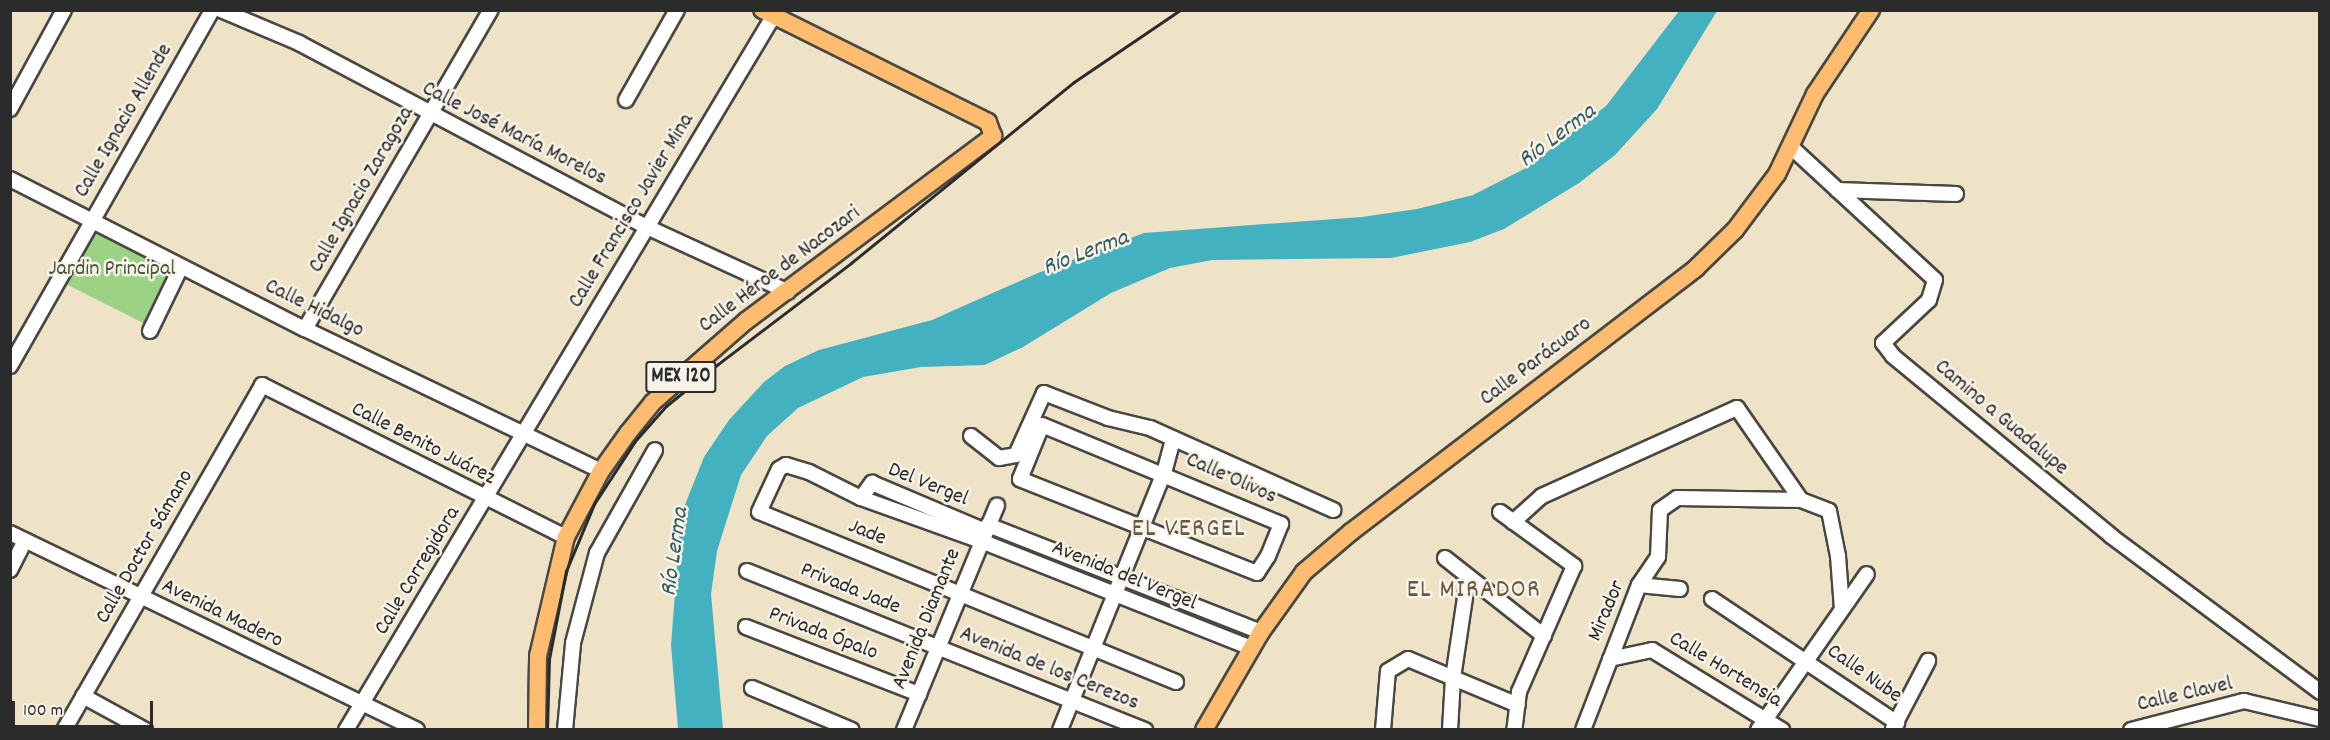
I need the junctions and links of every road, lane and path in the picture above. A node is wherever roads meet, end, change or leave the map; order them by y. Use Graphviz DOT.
graph roads {
  1 [pos="64,10"];
  2 [pos="212,10"];
  3 [pos="222,10"];
  4 [pos="490,10"];
  5 [pos="677,10"];
  6 [pos="1871,10"];
  7 [pos="771,13"];
  8 [pos="626,100"];
  9 [pos="10,109"];
  10 [pos="430,115"];
  11 [pos="1790,146"];
  12 [pos="10,179"];
  13 [pos="1837,190"];
  14 [pos="1956,194"];
  15 [pos="91,222"];
  16 [pos="647,227"];
  17 [pos="181,267"];
  18 [pos="788,292"];
  19 [pos="305,329"];
  20 [pos="150,331"];
  21 [pos="10,366"];
  22 [pos="262,385"];
  23 [pos="524,433"];
  24 [pos="971,436"];
  25 [pos="1173,439"];
  26 [pos="655,450"];
  27 [pos="601,471"];
  28 [pos="1164,472"];
  29 [pos="485,499"];
  30 [pos="1801,500"];
  31 [pos="997,505"];
  32 [pos="1333,510"];
  33 [pos="759,512"];
  34 [pos="1500,512"];
  35 [pos="1513,522"];
  36 [pos="1142,526"];
  37 [pos="985,532"];
  38 [pos="10,533"];
  39 [pos="566,537"];
  40 [pos="25,541"];
  41 [pos="1445,558"];
  42 [pos="10,570"];
  43 [pos="747,571"];
  44 [pos="1867,574"];
  45 [pos="1468,578"];
  46 [pos="1121,579"];
  47 [pos="1639,585"];
  48 [pos="1680,590"];
  49 [pos="960,594"];
  50 [pos="1114,596"];
  51 [pos="140,597"];
  52 [pos="1712,599"];
  53 [pos="1842,609"];
  54 [pos="746,627"];
  55 [pos="1261,632"];
  56 [pos="1544,636"];
  57 [pos="938,647"];
  58 [pos="1251,648"];
  59 [pos="1092,650"];
  60 [pos="1610,659"];
  61 [pos="1806,659"];
  62 [pos="1928,661"];
  63 [pos="1453,678"];
  64 [pos="1176,682"];
  65 [pos="752,688"];
  66 [pos="2319,692"];
  67 [pos="918,694"];
  68 [pos="83,696"];
  69 [pos="1071,702"];
  70 [pos="362,704"];
  71 [pos="1518,705"];
  72 [pos="2319,719"];
  73 [pos="1763,724"];
  74 [pos="1894,726"];
  75 [pos="64,729"];
  76 [pos="145,729"];
  77 [pos="346,729"];
  78 [pos="417,729"];
  79 [pos="537,729"];
  80 [pos="565,729"];
  81 [pos="852,729"];
  82 [pos="904,729"];
  83 [pos="1060,729"];
  84 [pos="1144,729"];
  85 [pos="1203,729"];
  86 [pos="1383,729"];
  87 [pos="1450,729"];
  88 [pos="1514,729"];
  89 [pos="1583,729"];
  90 [pos="1782,729"];
  91 [pos="2131,729"];
  1 -- 9 [label="street"];
  2 -- 15 [label="street, Calle Ignacio Allende"];
  3 -- 10 [label="street, Calle José María Morelos"];
  4 -- 10 [label="street, Calle Ignacio Zaragoza"];
  5 -- 8 [label="street"];
  6 -- 11 [label="main road, Calle Parácuaro"];
  7 -- 16 [label="street, Calle Francisco Javier Mina"];
  7 -- 18 [label="main road, Calle Héroe de Nacozari / MEX 120"];
  10 -- 16 [label="street, Calle José María Morelos"];
  10 -- 19 [label="street, Calle Ignacio Zaragoza"];
  11 -- 13 [label="street, Camino a Guadalupe"];
  11 -- 55 [label="main road, Calle Parácuaro"];
  12 -- 15 [label="street, Calle Hidalgo"];
  13 -- 14 [label="street"];
  13 -- 66 [label="street, Camino a Guadalupe"];
  15 -- 17 [label="street, Calle Hidalgo"];
  15 -- 21 [label="street, Calle Ignacio Allende"];
  16 -- 18 [label="street, Calle José María Morelos"];
  16 -- 23 [label="street, Calle Francisco Javier Mina"];
  17 -- 19 [label="street, Calle Hidalgo"];
  17 -- 20 [label="street"];
  18 -- 27 [label="main road, Calle Héroe de Nacozari / MEX 120"];
  19 -- 23 [label="street, Calle Hidalgo"];
  22 -- 29 [label="street, Calle Benito Juárez"];
  22 -- 51 [label="street, Calle Doctor Sámano"];
  23 -- 27 [label="street, Calle Hidalgo"];
  23 -- 29 [label="street, Calle Corregidora"];
  24 -- 25 [label="street"];
  25 -- 28 [label="street"];
  25 -- 32 [label="street"];
  26 -- 80 [label="street"];
  27 -- 39 [label="main road, Calle Héroe de Nacozari / MEX 120"];
  28 -- 36 [label="street"];
  28 -- 36 [label="street, Calle Olivos"];
  28 -- 36 [label="street, Calle Olivos"];
  29 -- 39 [label="street, Calle Benito Juárez"];
  29 -- 70 [label="street, Calle Corregidora"];
  30 -- 35 [label="street"];
  30 -- 47 [label="street, Mirador"];
  30 -- 53 [label="street"];
  31 -- 37 [label="street, Avenida Diamante"];
  33 -- 37 [label="street, Del Vergel"];
  33 -- 49 [label="street, Jade"];
  34 -- 35 [label="street"];
  35 -- 56 [label="street"];
  36 -- 46 [label="street"];
  37 -- 46 [label="street, Avenida del Vergel"];
  37 -- 49 [label="street, Avenida Diamante"];
  37 -- 50 [label="street, Avenida del Vergel"];
  38 -- 40 [label="street, Avenida Madero"];
  39 -- 79 [label="main road, Calle Héroe de Nacozari / MEX 120"];
  40 -- 42 [label="street"];
  40 -- 51 [label="street, Avenida Madero"];
  41 -- 45 [label="street"];
  43 -- 57 [label="street, Privada Jade"];
  44 -- 53 [label="street"];
  45 -- 56 [label="street"];
  45 -- 63 [label="street"];
  46 -- 50 [label="street"];
  46 -- 55 [label="street, Avenida del Vergel"];
  47 -- 48 [label="street"];
  47 -- 60 [label="street, Mirador"];
  49 -- 57 [label="street, Avenida Diamante"];
  49 -- 59 [label="street, Jade"];
  50 -- 58 [label="street, Avenida del Vergel"];
  50 -- 59 [label="street"];
  51 -- 68 [label="street, Calle Doctor Sámano"];
  51 -- 70 [label="street, Avenida Madero"];
  52 -- 61 [label="street, Calle Nube"];
  53 -- 61 [label="street"];
  54 -- 67 [label="street, Privada Ópalo"];
  55 -- 58 [label="main road, Calle Parácuaro"];
  56 -- 71 [label="street"];
  57 -- 67 [label="street, Avenida Diamante"];
  57 -- 69 [label="street, Avenida de los Cerezos"];
  58 -- 85 [label="main road, Calle Parácuaro"];
  59 -- 64 [label="street, Jade"];
  59 -- 69 [label="street"];
  60 -- 73 [label="street, Calle Hortensia"];
  60 -- 89 [label="street, Mirador"];
  61 -- 73 [label="street"];
  61 -- 74 [label="street, Calle Nube"];
  62 -- 74 [label="street"];
  63 -- 71 [label="street"];
  63 -- 86 [label="street"];
  63 -- 87 [label="street"];
  65 -- 81 [label="street"];
  67 -- 82 [label="street, Avenida Diamante"];
  68 -- 75 [label="street, Calle Doctor Sámano"];
  68 -- 76 [label="street"];
  69 -- 83 [label="street"];
  69 -- 84 [label="street, Avenida de los Cerezos"];
  70 -- 77 [label="street, Calle Corregidora"];
  70 -- 78 [label="street, Avenida Madero"];
  71 -- 88 [label="street"];
  72 -- 91 [label="street, Calle Clavel"];
  73 -- 90 [label="street, Calle Hortensia"];
}
